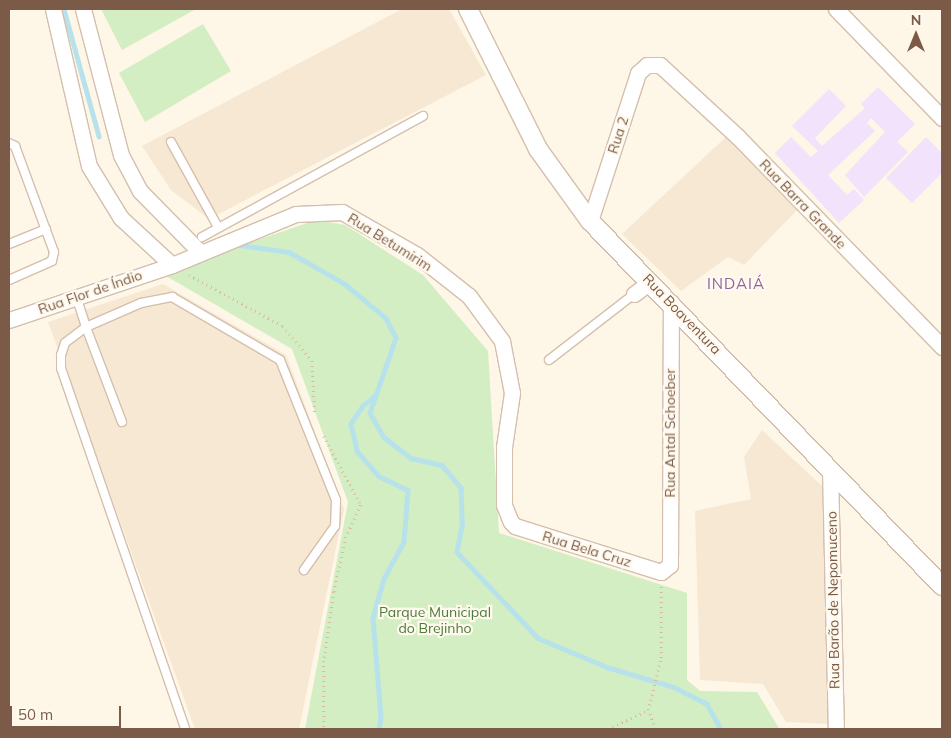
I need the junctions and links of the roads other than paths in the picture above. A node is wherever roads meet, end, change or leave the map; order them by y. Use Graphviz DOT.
graph roads {
  1 [pos="53,9"];
  2 [pos="82,9"];
  3 [pos="468,9"];
  4 [pos="836,9"];
  5 [pos="660,65"];
  6 [pos="423,116"];
  7 [pos="942,118"];
  8 [pos="9,142"];
  9 [pos="172,142"];
  10 [pos="590,221"];
  11 [pos="218,227"];
  12 [pos="46,229"];
  13 [pos="9,244"];
  14 [pos="198,244"];
  15 [pos="172,265"];
  16 [pos="9,280"];
  17 [pos="650,282"];
  18 [pos="634,294"];
  19 [pos="76,296"];
  20 [pos="671,302"];
  21 [pos="9,320"];
  22 [pos="86,327"];
  23 [pos="942,347"];
  24 [pos="549,360"];
  25 [pos="122,422"];
  26 [pos="830,470"];
  27 [pos="506,515"];
  28 [pos="666,568"];
  29 [pos="304,570"];
  30 [pos="942,586"];
  31 [pos="185,729"];
  32 [pos="836,729"];
  1 -- 15 [label="street"];
  2 -- 14 [label="street"];
  3 -- 10 [label="street, Rua Boaventura"];
  4 -- 7 [label="street"];
  5 -- 10 [label="street, Rua 2"];
  5 -- 23 [label="street, Rua Barra Grande"];
  6 -- 11 [label="lane"];
  8 -- 12 [label="lane"];
  9 -- 11 [label="lane"];
  10 -- 17 [label="street, Rua Boaventura"];
  11 -- 14 [label="lane"];
  12 -- 13 [label="lane"];
  12 -- 16 [label="lane"];
  14 -- 15 [label="street, Rua Betumirim"];
  14 -- 27 [label="street, Rua Betumirim"];
  15 -- 19 [label="street, Rua Flor de Índio"];
  17 -- 18 [label="street"];
  17 -- 20 [label="street, Rua Boaventura"];
  18 -- 24 [label="lane"];
  19 -- 21 [label="street, Rua Flor de Índio"];
  19 -- 22 [label="lane"];
  20 -- 26 [label="street, Rua Boaventura"];
  20 -- 28 [label="street, Rua Antal Schoeber"];
  22 -- 25 [label="lane"];
  22 -- 29 [label="lane"];
  22 -- 31 [label="lane"];
  26 -- 30 [label="street, Rua Boaventura"];
  26 -- 32 [label="street, Rua Barão de Nepomuceno"];
  27 -- 28 [label="street, Rua Bela Cruz"];
}
